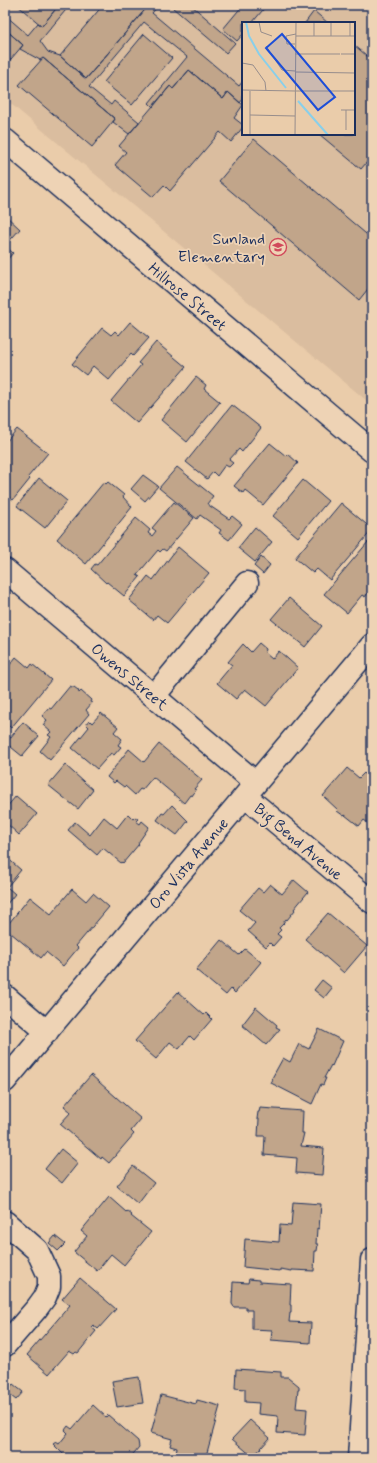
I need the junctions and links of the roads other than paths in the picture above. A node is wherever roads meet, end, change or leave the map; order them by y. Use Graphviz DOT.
graph roads {
  1 [pos="5,140"];
  2 [pos="372,451"];
  3 [pos="5,570"];
  4 [pos="247,582"];
  5 [pos="372,645"];
  6 [pos="154,696"];
  7 [pos="250,789"];
  8 [pos="372,902"];
  9 [pos="5,996"];
  10 [pos="47,1032"];
  11 [pos="5,1081"];
  12 [pos="5,1222"];
  13 [pos="372,1260"];
  14 [pos="5,1345"];
  15 [pos="359,1458"];
  1 -- 2 [label="street, Hillrose Street"];
  3 -- 6 [label="street, Owens Street"];
  4 -- 6 [label="street"];
  5 -- 7 [label="street, Oro Vista Avenue"];
  6 -- 7 [label="street, Owens Street"];
  7 -- 8 [label="street, Big Bend Avenue"];
  7 -- 10 [label="street, Oro Vista Avenue"];
  9 -- 10 [label="street"];
  10 -- 11 [label="street, Oro Vista Avenue"];
  12 -- 14 [label="street"];
  13 -- 15 [label="street"];
}
